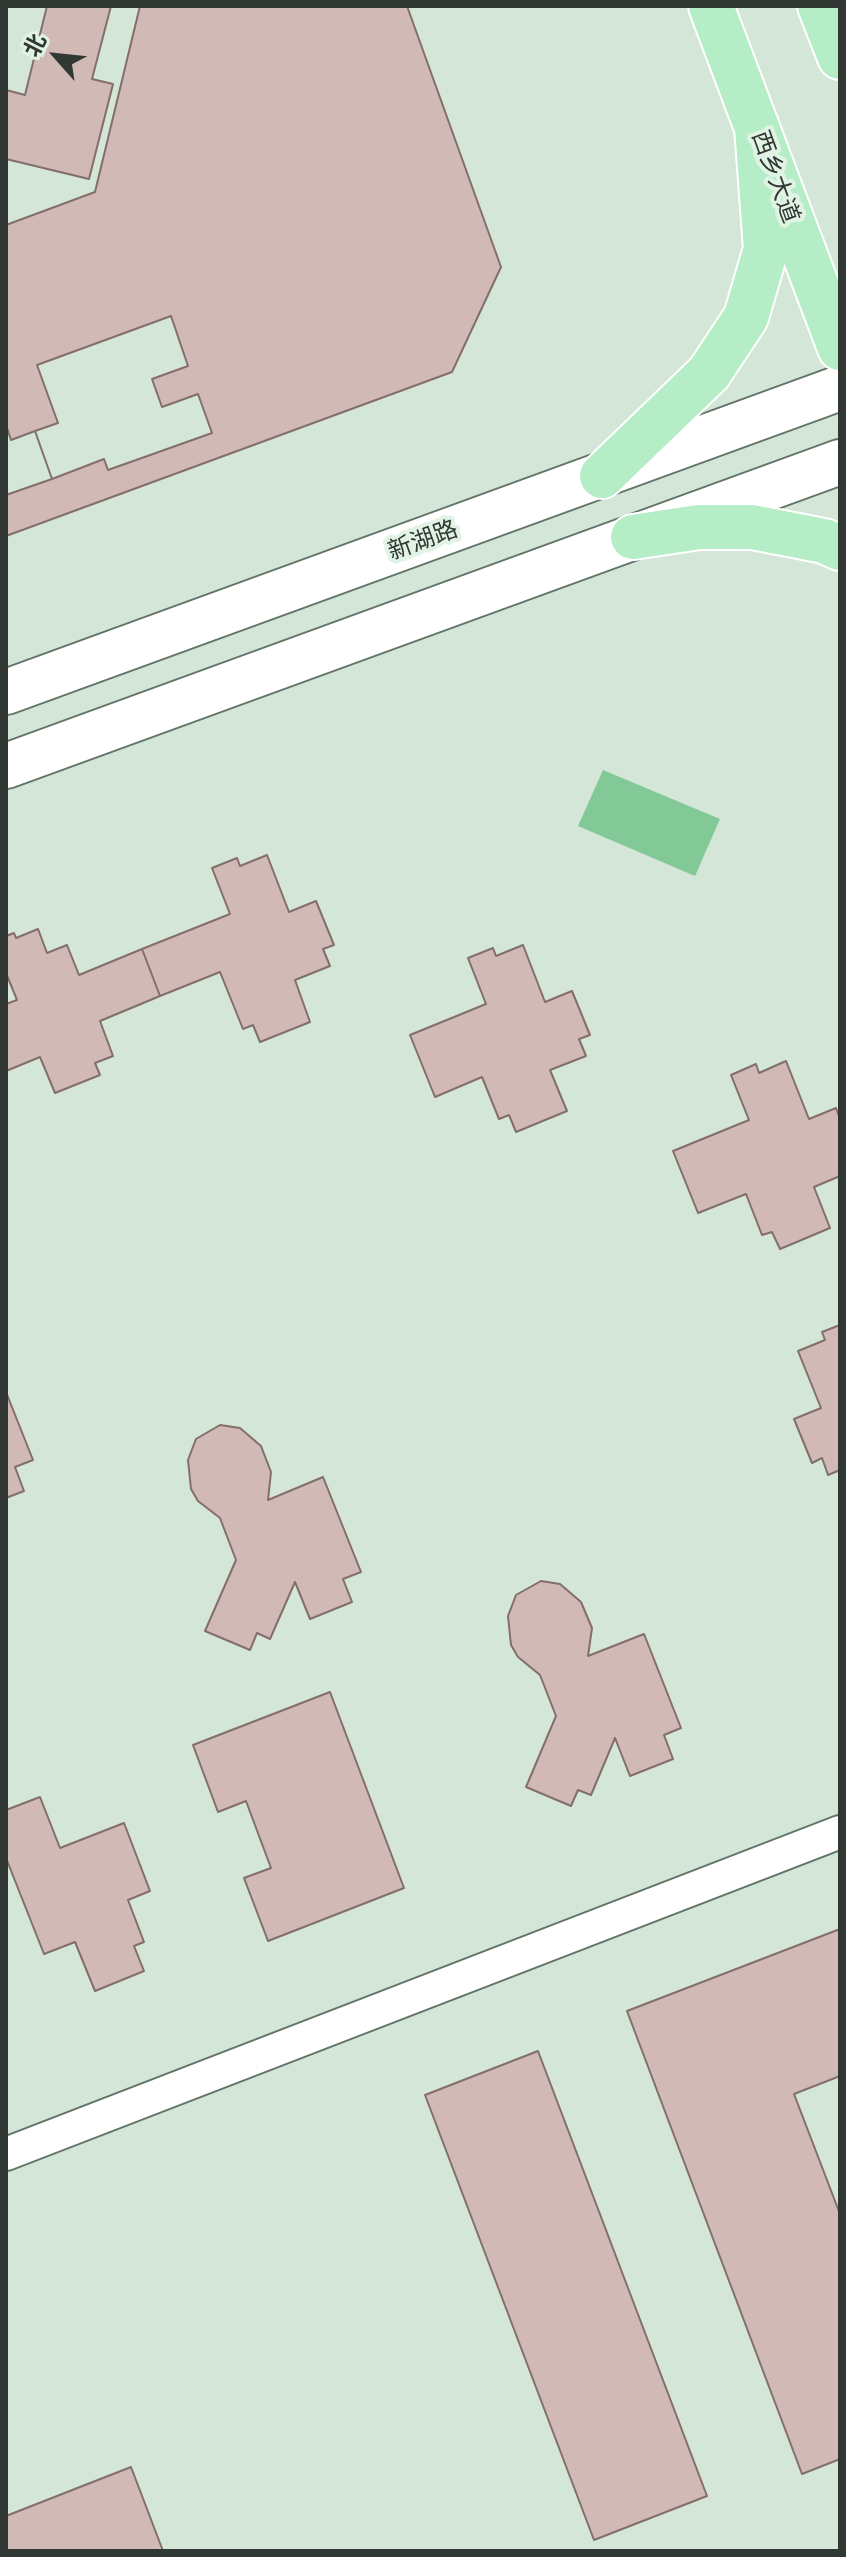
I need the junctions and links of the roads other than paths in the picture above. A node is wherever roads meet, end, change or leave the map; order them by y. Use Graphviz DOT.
graph roads {
  1 [pos="711,6"];
  2 [pos="820,6"];
  3 [pos="840,57"];
  4 [pos="757,127"];
  5 [pos="840,348"];
  6 [pos="840,388"];
  7 [pos="840,462"];
  8 [pos="602,476"];
  9 [pos="633,537"];
  10 [pos="840,548"];
  11 [pos="6,692"];
  12 [pos="6,766"];
  13 [pos="840,1832"];
  14 [pos="6,2154"];
  1 -- 4 [label="main road, 西乡大道"];
  2 -- 3 [label="main road"];
  4 -- 5 [label="main road, 西乡大道"];
  4 -- 8 [label="main road"];
  6 -- 8 [label="main road, 新湖路"];
  7 -- 9 [label="main road"];
  8 -- 11 [label="main road, 新湖路"];
  9 -- 10 [label="main road"];
  9 -- 12 [label="main road"];
  13 -- 14 [label="street"];
}
